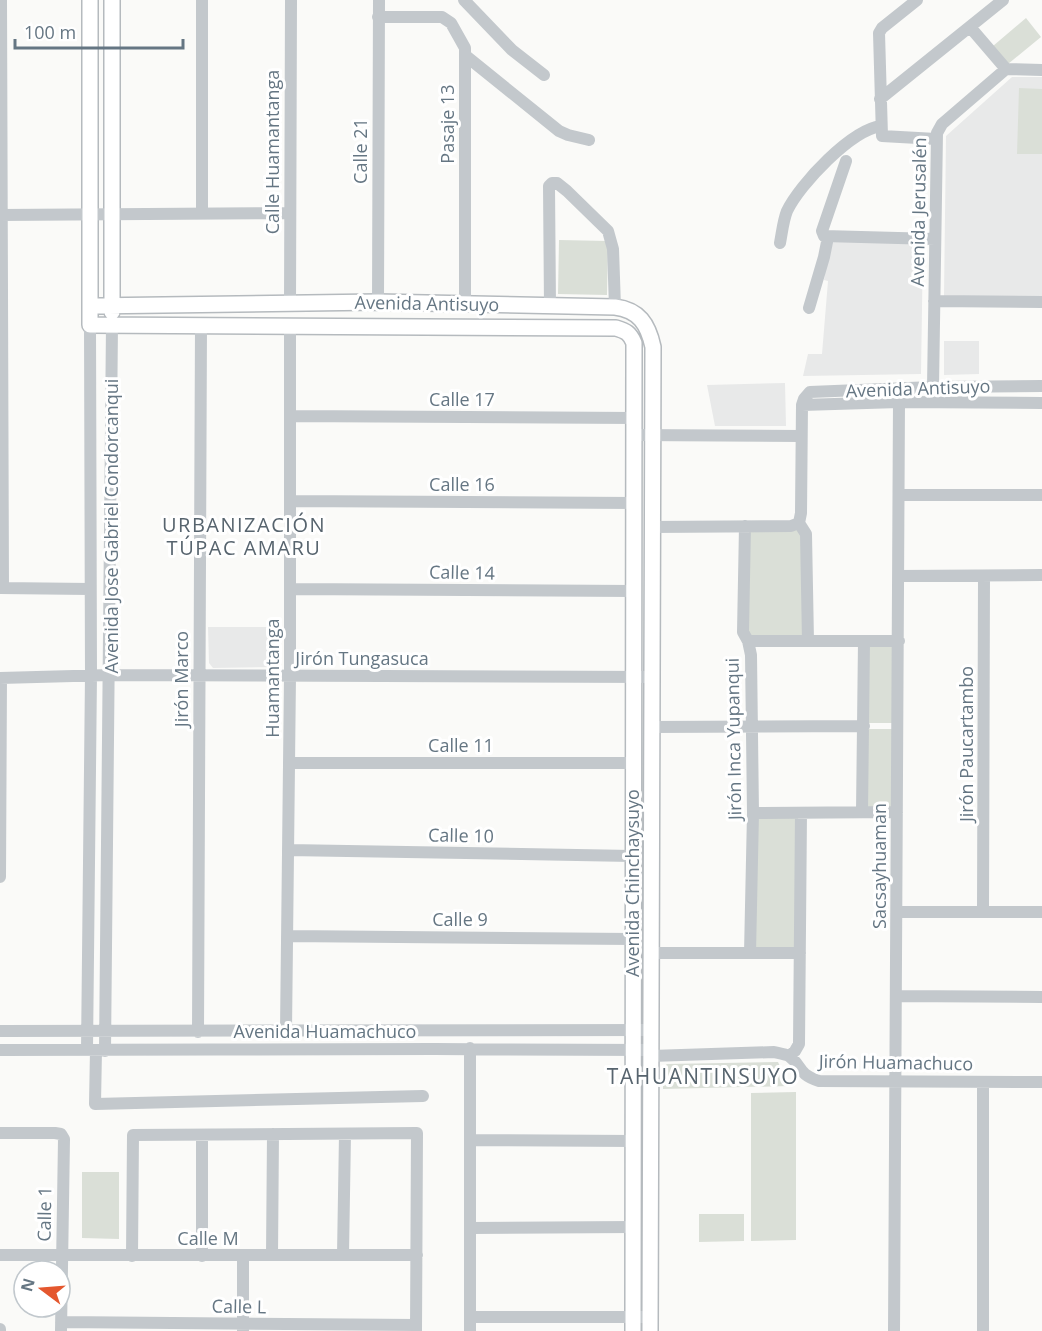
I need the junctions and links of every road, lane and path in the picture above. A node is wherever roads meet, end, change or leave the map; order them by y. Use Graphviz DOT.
graph roads {
  1 [pos="1,0"];
  2 [pos="90,0"];
  3 [pos="112,0"];
  4 [pos="202,0"];
  5 [pos="291,0"];
  6 [pos="379,0"];
  7 [pos="464,0"];
  8 [pos="917,0"];
  9 [pos="1003,0"];
  10 [pos="378,17"];
  11 [pos="970,27"];
  12 [pos="466,56"];
  13 [pos="1006,69"];
  14 [pos="1042,70"];
  15 [pos="544,75"];
  16 [pos="880,99"];
  17 [pos="881,131"];
  18 [pos="936,139"];
  19 [pos="589,140"];
  20 [pos="846,161"];
  21 [pos="202,213"];
  22 [pos="290,213"];
  23 [pos="89,214"];
  24 [pos="112,214"];
  25 [pos="1,215"];
  26 [pos="825,234"];
  27 [pos="935,239"];
  28 [pos="780,243"];
  29 [pos="934,301"];
  30 [pos="378,302"];
  31 [pos="1042,302"];
  32 [pos="465,303"];
  33 [pos="290,304"];
  34 [pos="112,305"];
  35 [pos="90,306"];
  36 [pos="549,306"];
  37 [pos="615,307"];
  38 [pos="809,308"];
  39 [pos="112,324"];
  40 [pos="90,325"];
  41 [pos="201,326"];
  42 [pos="290,326"];
  43 [pos="1042,386"];
  44 [pos="933,387"];
  45 [pos="899,402"];
  46 [pos="1042,403"];
  47 [pos="802,405"];
  48 [pos="290,416"];
  49 [pos="634,418"];
  50 [pos="633,435"];
  51 [pos="652,435"];
  52 [pos="801,436"];
  53 [pos="899,495"];
  54 [pos="1042,495"];
  55 [pos="290,501"];
  56 [pos="633,503"];
  57 [pos="799,522"];
  58 [pos="745,526"];
  59 [pos="652,527"];
  60 [pos="1042,575"];
  61 [pos="898,576"];
  62 [pos="984,576"];
  63 [pos="2,588"];
  64 [pos="90,589"];
  65 [pos="290,589"];
  66 [pos="633,591"];
  67 [pos="748,641"];
  68 [pos="808,641"];
  69 [pos="864,641"];
  70 [pos="899,641"];
  71 [pos="90,675"];
  72 [pos="110,675"];
  73 [pos="199,676"];
  74 [pos="290,676"];
  75 [pos="633,677"];
  76 [pos="652,677"];
  77 [pos="1,678"];
  78 [pos="752,726"];
  79 [pos="864,726"];
  80 [pos="652,727"];
  81 [pos="289,763"];
  82 [pos="632,763"];
  83 [pos="862,812"];
  84 [pos="897,812"];
  85 [pos="753,813"];
  86 [pos="801,813"];
  87 [pos="288,850"];
  88 [pos="632,856"];
  89 [pos="0,877"];
  90 [pos="897,912"];
  91 [pos="984,912"];
  92 [pos="1042,912"];
  93 [pos="287,936"];
  94 [pos="633,939"];
  95 [pos="651,952"];
  96 [pos="750,953"];
  97 [pos="801,953"];
  98 [pos="896,996"];
  99 [pos="1042,997"];
  100 [pos="632,1030"];
  101 [pos="651,1030"];
  102 [pos="0,1031"];
  103 [pos="87,1031"];
  104 [pos="106,1031"];
  105 [pos="286,1031"];
  106 [pos="198,1032"];
  107 [pos="471,1048"];
  108 [pos="0,1050"];
  109 [pos="96,1050"];
  110 [pos="632,1050"];
  111 [pos="651,1053"];
  112 [pos="789,1056"];
  113 [pos="896,1081"];
  114 [pos="984,1082"];
  115 [pos="1042,1082"];
  116 [pos="423,1096"];
  117 [pos="0,1133"];
  118 [pos="273,1134"];
  119 [pos="345,1134"];
  120 [pos="202,1135"];
  121 [pos="470,1140"];
  122 [pos="633,1141"];
  123 [pos="633,1227"];
  124 [pos="471,1228"];
  125 [pos="0,1255"];
  126 [pos="343,1255"];
  127 [pos="417,1255"];
  128 [pos="62,1256"];
  129 [pos="132,1256"];
  130 [pos="202,1256"];
  131 [pos="243,1256"];
  132 [pos="272,1256"];
  133 [pos="470,1317"];
  134 [pos="633,1324"];
  135 [pos="650,1324"];
  136 [pos="61,1327"];
  137 [pos="243,1328"];
  138 [pos="417,1328"];
  139 [pos="470,1331"];
  140 [pos="894,1331"];
  141 [pos="983,1331"];
  1 -- 25 [label="street"];
  2 -- 23 [label="main road, Avenida Jose Gabriel Condorcanqui"];
  3 -- 24 [label="main road, Avenida Jose Gabriel Condorcanqui"];
  4 -- 21 [label="street"];
  5 -- 22 [label="street, Calle Huamantanga"];
  6 -- 10 [label="street, Calle 21"];
  7 -- 15 [label="street"];
  8 -- 16 [label="street"];
  9 -- 11 [label="street"];
  10 -- 12 [label="street, Pasaje 13"];
  10 -- 30 [label="street, Calle 21"];
  11 -- 13 [label="street"];
  11 -- 16 [label="street"];
  12 -- 19 [label="street"];
  12 -- 32 [label="street, Pasaje 13"];
  13 -- 14 [label="street"];
  13 -- 18 [label="street, Avenida Jerusalén"];
  16 -- 17 [label="street"];
  17 -- 18 [label="street"];
  17 -- 28 [label="street"];
  18 -- 27 [label="street, Avenida Jerusalén"];
  20 -- 26 [label="street"];
  21 -- 22 [label="street"];
  21 -- 24 [label="street"];
  22 -- 33 [label="street, Calle Huamantanga"];
  23 -- 24 [label="street"];
  23 -- 25 [label="street"];
  23 -- 35 [label="main road, Avenida Jose Gabriel Condorcanqui"];
  24 -- 34 [label="main road, Avenida Jose Gabriel Condorcanqui"];
  25 -- 63 [label="street"];
  26 -- 27 [label="street"];
  26 -- 38 [label="street"];
  27 -- 29 [label="street, Avenida Jerusalén"];
  29 -- 31 [label="street"];
  29 -- 44 [label="street, Avenida Jerusalén"];
  30 -- 32 [label="main road, Avenida Antisuyo"];
  30 -- 33 [label="main road, Avenida Antisuyo"];
  32 -- 36 [label="main road, Avenida Antisuyo"];
  33 -- 34 [label="main road, Avenida Antisuyo"];
  34 -- 35 [label="main road, Avenida Antisuyo"];
  34 -- 39 [label="main road, Avenida Jose Gabriel Condorcanqui"];
  35 -- 40 [label="main road, Avenida Jose Gabriel Condorcanqui"];
  36 -- 37 [label="main road, Avenida Antisuyo"];
  36 -- 37 [label="street"];
  37 -- 51 [label="main road, Avenida Antisuyo"];
  39 -- 40 [label="main road, Avenida Antisuyo"];
  39 -- 41 [label="main road, Avenida Antisuyo"];
  39 -- 72 [label="street, Avenida Jose Gabriel Condorcanqui"];
  40 -- 64 [label="street, Avenida Jose Gabriel Condorcanqui"];
  41 -- 42 [label="main road, Avenida Antisuyo"];
  41 -- 73 [label="street, Jirón Marco"];
  42 -- 48 [label="street, Huamantanga"];
  42 -- 49 [label="main road, Avenida Antisuyo"];
  43 -- 44 [label="street, Avenida Antisuyo"];
  44 -- 47 [label="street, Avenida Antisuyo"];
  45 -- 46 [label="street, Avenida Antisuyo"];
  45 -- 47 [label="street, Avenida Antisuyo"];
  45 -- 53 [label="street, Sacsayhuaman"];
  47 -- 52 [label="street"];
  48 -- 49 [label="street, Calle 17"];
  48 -- 55 [label="street, Huamantanga"];
  49 -- 50 [label="main road, Avenida Antisuyo"];
  50 -- 51 [label="street"];
  50 -- 56 [label="main road, Avenida Chinchaysuyo"];
  51 -- 52 [label="street"];
  51 -- 59 [label="main road, Avenida Chinchaysuyo"];
  52 -- 57 [label="street"];
  53 -- 54 [label="street"];
  53 -- 61 [label="street, Sacsayhuaman"];
  55 -- 56 [label="street, Calle 16"];
  55 -- 65 [label="street, Huamantanga"];
  56 -- 66 [label="main road, Avenida Chinchaysuyo"];
  57 -- 58 [label="street"];
  57 -- 68 [label="street"];
  58 -- 59 [label="street"];
  58 -- 67 [label="street, Jirón Inca Yupanqui"];
  59 -- 76 [label="main road, Avenida Chinchaysuyo"];
  60 -- 62 [label="street"];
  61 -- 62 [label="street"];
  61 -- 70 [label="street, Sacsayhuaman"];
  62 -- 91 [label="street, Jirón Paucartambo"];
  63 -- 64 [label="street"];
  64 -- 71 [label="street, Avenida Jose Gabriel Condorcanqui"];
  65 -- 66 [label="street, Calle 14"];
  65 -- 74 [label="street, Huamantanga"];
  66 -- 75 [label="main road, Avenida Chinchaysuyo"];
  67 -- 68 [label="street"];
  67 -- 78 [label="street, Jirón Inca Yupanqui"];
  68 -- 69 [label="street"];
  69 -- 70 [label="street"];
  69 -- 79 [label="street"];
  70 -- 84 [label="street, Sacsayhuaman"];
  71 -- 72 [label="street, Jirón Tungasuca"];
  71 -- 77 [label="street, Jirón Tungasuca"];
  71 -- 103 [label="street, Avenida Jose Gabriel Condorcanqui"];
  72 -- 73 [label="street, Jirón Tungasuca"];
  72 -- 104 [label="street, Avenida Jose Gabriel Condorcanqui"];
  73 -- 74 [label="street, Jirón Tungasuca"];
  73 -- 106 [label="street, Jirón Marco"];
  74 -- 75 [label="street, Jirón Tungasuca"];
  74 -- 81 [label="street, Huamantanga"];
  75 -- 76 [label="street, Jirón Tungasuca"];
  75 -- 82 [label="main road, Avenida Chinchaysuyo"];
  76 -- 80 [label="main road, Avenida Chinchaysuyo"];
  77 -- 89 [label="street"];
  78 -- 79 [label="street"];
  78 -- 80 [label="street"];
  78 -- 85 [label="street, Jirón Inca Yupanqui"];
  79 -- 83 [label="street"];
  80 -- 95 [label="main road, Avenida Chinchaysuyo"];
  81 -- 82 [label="street, Calle 11"];
  81 -- 87 [label="street, Huamantanga"];
  82 -- 88 [label="main road, Avenida Chinchaysuyo"];
  83 -- 84 [label="street"];
  83 -- 86 [label="street"];
  84 -- 90 [label="street, Sacsayhuaman"];
  85 -- 86 [label="street"];
  85 -- 96 [label="street, Jirón Inca Yupanqui"];
  86 -- 97 [label="street"];
  87 -- 88 [label="street, Calle 10"];
  87 -- 93 [label="street, Huamantanga"];
  88 -- 94 [label="main road, Avenida Chinchaysuyo"];
  90 -- 91 [label="street"];
  90 -- 98 [label="street, Sacsayhuaman"];
  91 -- 92 [label="street"];
  93 -- 94 [label="street, Calle 9"];
  93 -- 105 [label="street, Huamantanga"];
  94 -- 100 [label="main road, Avenida Chinchaysuyo"];
  95 -- 96 [label="street"];
  95 -- 101 [label="main road, Avenida Chinchaysuyo"];
  96 -- 97 [label="street"];
  97 -- 112 [label="street"];
  98 -- 99 [label="street"];
  98 -- 113 [label="street, Sacsayhuaman"];
  100 -- 101 [label="street, Avenida Huamachuco"];
  100 -- 105 [label="street, Avenida Huamachuco"];
  100 -- 110 [label="main road, Avenida Chinchaysuyo"];
  101 -- 111 [label="main road, Avenida Chinchaysuyo"];
  102 -- 103 [label="street, Avenida Huamachuco"];
  103 -- 104 [label="street, Avenida Huamachuco"];
  103 -- 109 [label="street, Avenida Jose Gabriel Condorcanqui"];
  104 -- 106 [label="street, Avenida Huamachuco"];
  104 -- 109 [label="street, Avenida Jose Gabriel Condorcanqui"];
  105 -- 106 [label="street, Avenida Huamachuco"];
  107 -- 109 [label="street, Avenida Huamachuco"];
  107 -- 110 [label="street, Avenida Huamachuco"];
  107 -- 121 [label="street"];
  108 -- 109 [label="street, Avenida Huamachuco"];
  109 -- 116 [label="street"];
  110 -- 111 [label="street, Avenida Huamachuco"];
  110 -- 122 [label="main road, Avenida Chinchaysuyo"];
  111 -- 112 [label="street"];
  111 -- 135 [label="main road, Avenida Chinchaysuyo"];
  112 -- 113 [label="street, Jirón Huamachuco"];
  113 -- 114 [label="street, Jirón Huamachuco"];
  113 -- 140 [label="street, Sacsayhuaman"];
  114 -- 115 [label="street, Jirón Huamachuco"];
  114 -- 141 [label="street"];
  117 -- 128 [label="street, Calle 1"];
  118 -- 119 [label="street"];
  118 -- 120 [label="street"];
  118 -- 132 [label="street"];
  119 -- 126 [label="street"];
  119 -- 127 [label="street"];
  120 -- 129 [label="street"];
  120 -- 130 [label="street"];
  121 -- 122 [label="street"];
  121 -- 124 [label="street"];
  122 -- 123 [label="main road, Avenida Chinchaysuyo"];
  123 -- 124 [label="street"];
  123 -- 134 [label="main road, Avenida Chinchaysuyo"];
  124 -- 133 [label="street"];
  125 -- 128 [label="street, Calle M"];
  126 -- 127 [label="street, Calle M"];
  126 -- 132 [label="street, Calle M"];
  127 -- 138 [label="street"];
  128 -- 129 [label="street, Calle M"];
  128 -- 136 [label="street, Calle 1"];
  129 -- 130 [label="street, Calle M"];
  130 -- 131 [label="street, Calle M"];
  131 -- 132 [label="street, Calle M"];
  131 -- 137 [label="street"];
  133 -- 134 [label="street"];
  133 -- 139 [label="street"];
  134 -- 135 [label="street"];
  136 -- 137 [label="street, Calle L"];
  137 -- 138 [label="street, Calle L"];
}
